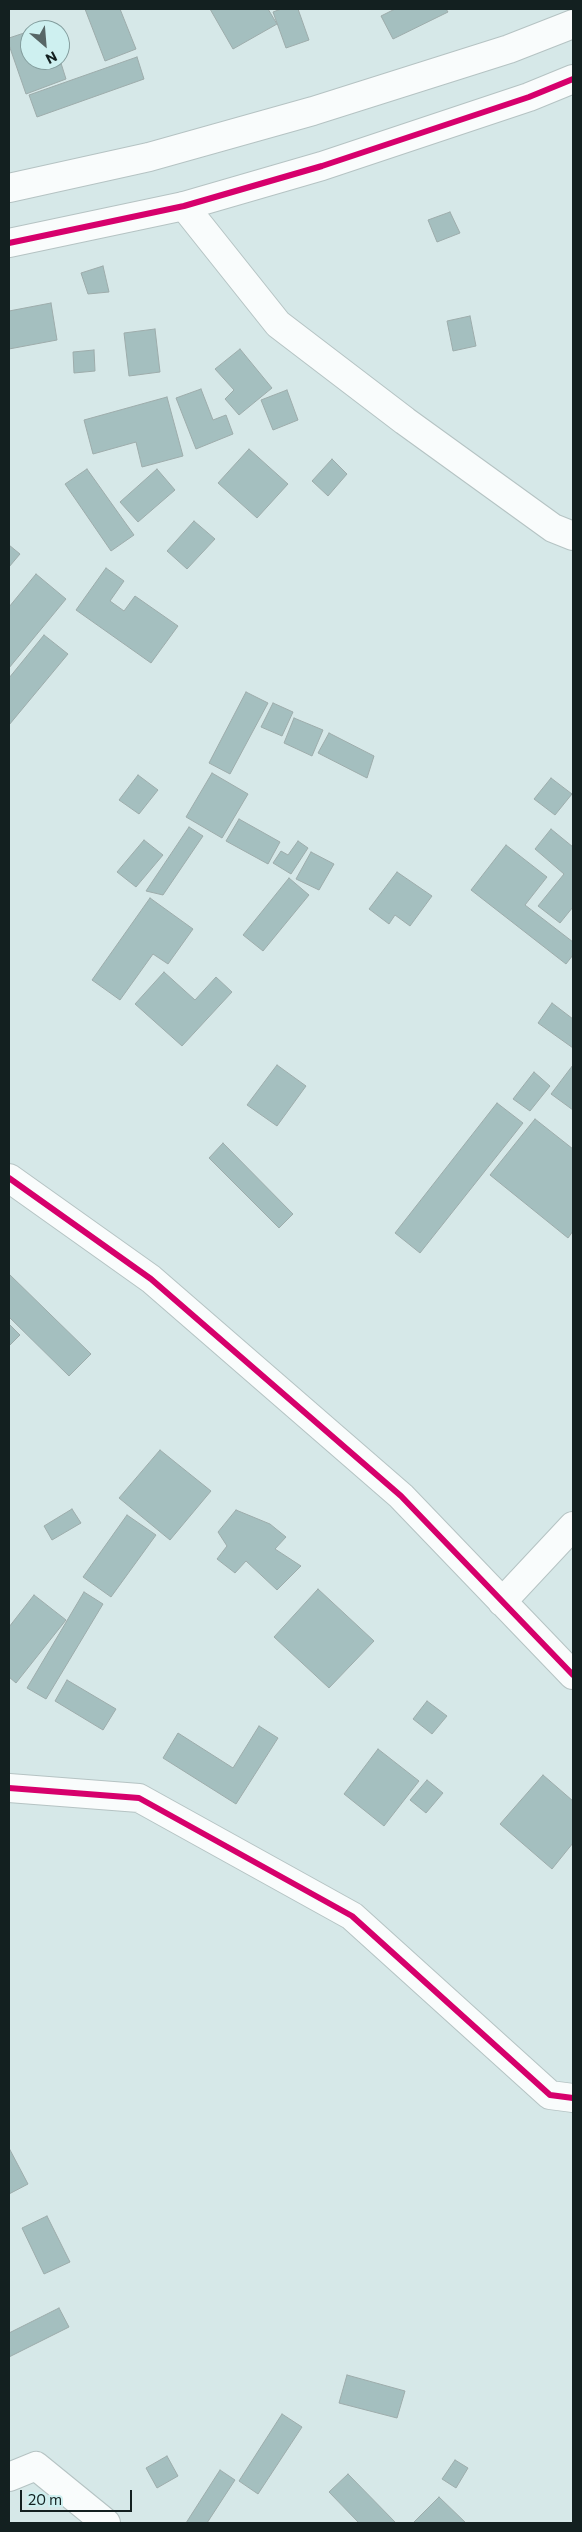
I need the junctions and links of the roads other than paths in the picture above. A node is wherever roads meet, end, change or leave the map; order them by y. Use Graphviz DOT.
graph roads {
  1 [pos="573,24"];
  2 [pos="573,79"];
  3 [pos="9,188"];
  4 [pos="184,206"];
  5 [pos="9,243"];
  6 [pos="573,536"];
  7 [pos="9,1178"];
  8 [pos="573,1526"];
  9 [pos="502,1602"];
  10 [pos="573,1675"];
  11 [pos="9,1788"];
  12 [pos="573,2098"];
  13 [pos="9,2477"];
  14 [pos="106,2523"];
  1 -- 3 [label="street"];
  2 -- 4 [label="street"];
  4 -- 5 [label="street"];
  4 -- 6 [label="street"];
  7 -- 9 [label="street"];
  8 -- 9 [label="street"];
  9 -- 10 [label="street"];
  11 -- 12 [label="street"];
  13 -- 14 [label="street"];
}
